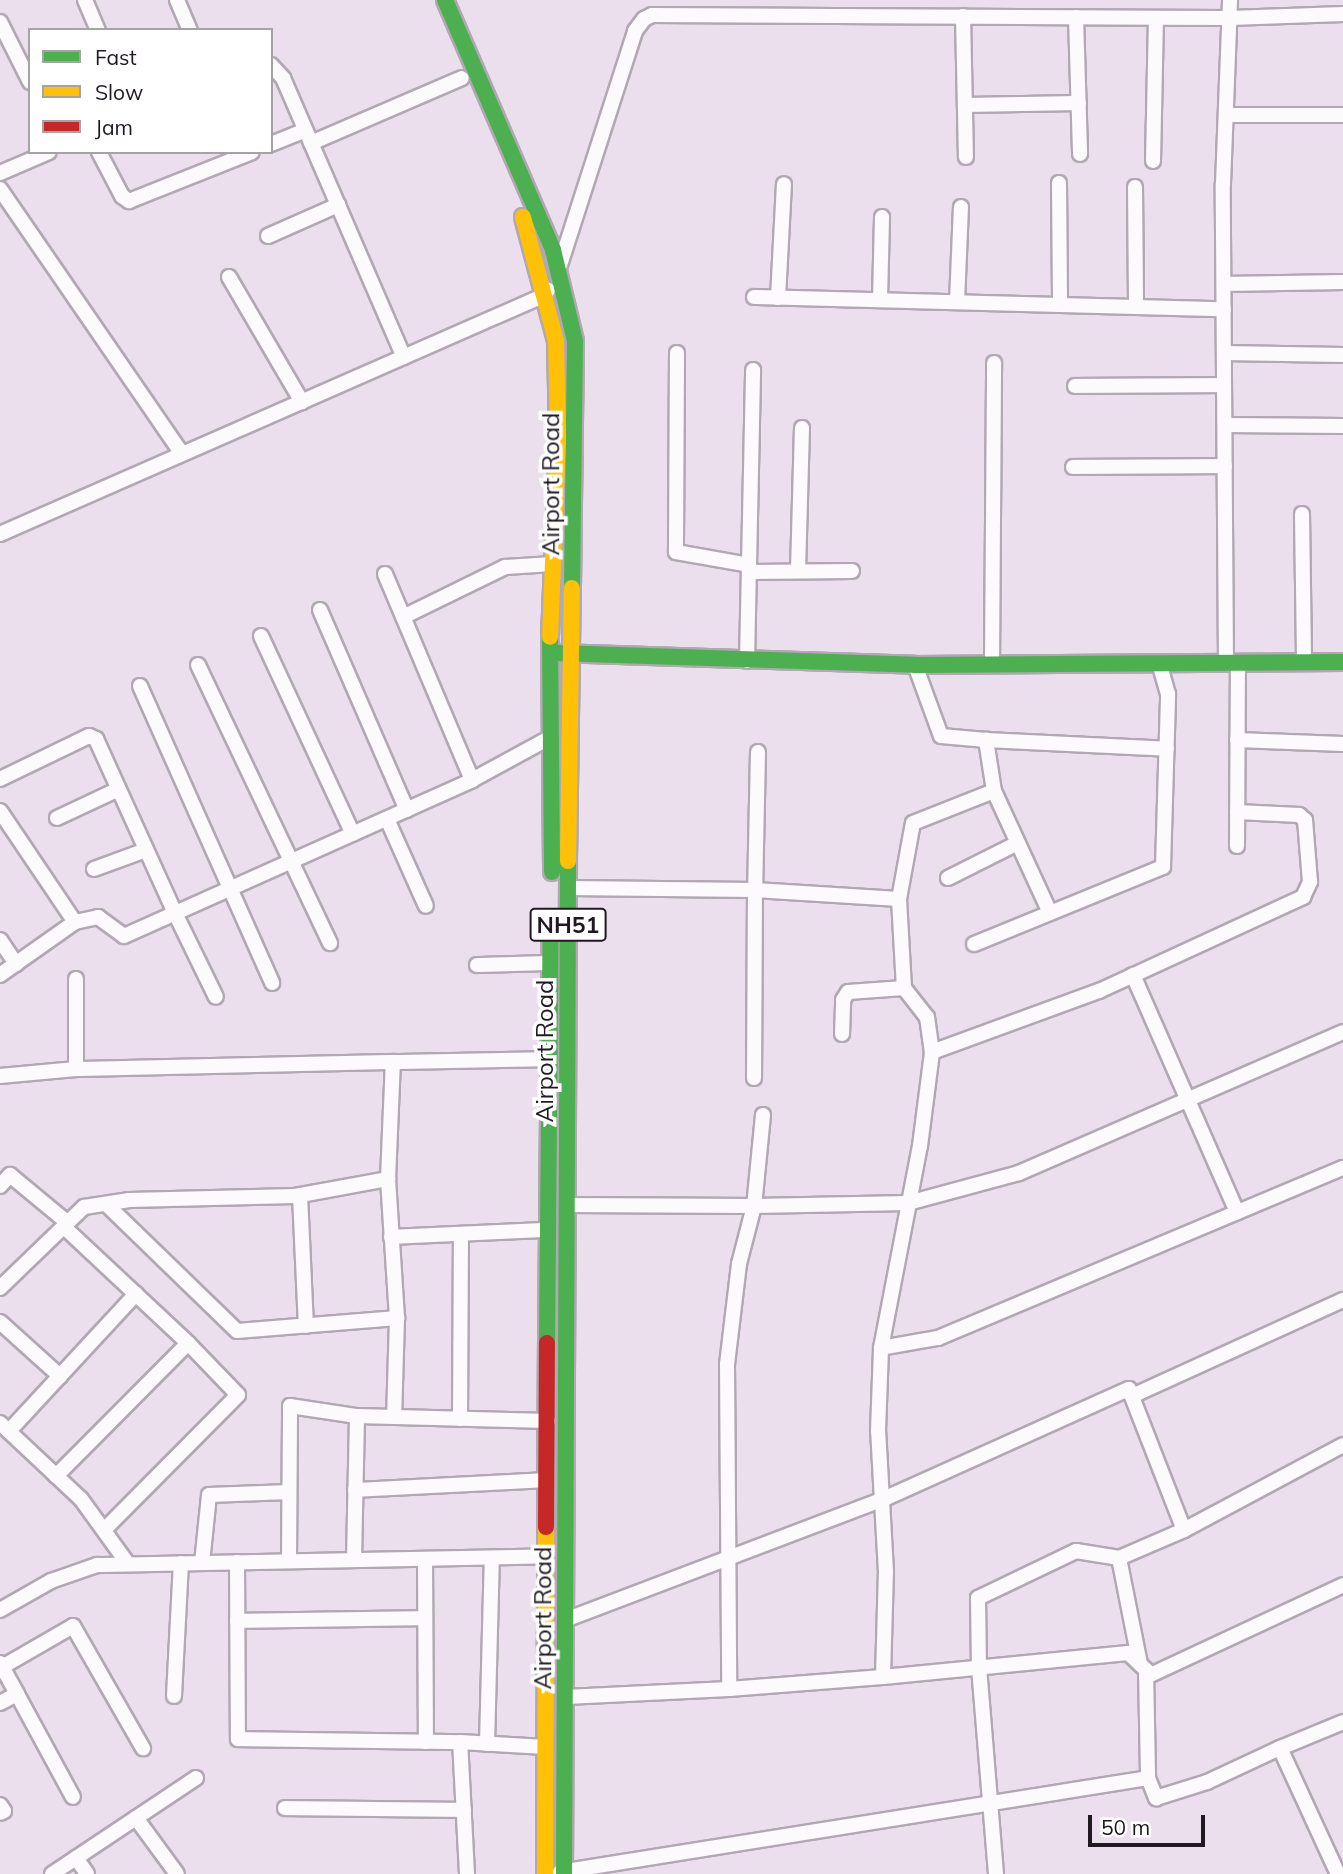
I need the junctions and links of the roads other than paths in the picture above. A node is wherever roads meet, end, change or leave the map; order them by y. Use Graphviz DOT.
graph roads {
  1 [pos="85,0"];
  2 [pos="177,0"];
  3 [pos="428,0"];
  4 [pos="445,0"];
  5 [pos="755,0"];
  6 [pos="1230,0"];
  7 [pos="1343,14"];
  8 [pos="755,15"];
  9 [pos="963,16"];
  10 [pos="1076,17"];
  11 [pos="1156,18"];
  12 [pos="1230,18"];
  13 [pos="0,22"];
  14 [pos="97,28"];
  15 [pos="189,28"];
  16 [pos="273,67"];
  17 [pos="28,78"];
  18 [pos="462,78"];
  19 [pos="1079,103"];
  20 [pos="965,105"];
  21 [pos="1343,114"];
  22 [pos="1226,116"];
  23 [pos="308,137"];
  24 [pos="273,144"];
  25 [pos="44,154"];
  26 [pos="100,154"];
  27 [pos="246,154"];
  28 [pos="1080,154"];
  29 [pos="966,157"];
  30 [pos="1153,161"];
  31 [pos="0,173"];
  32 [pos="1059,183"];
  33 [pos="783,184"];
  34 [pos="1135,187"];
  35 [pos="0,189"];
  36 [pos="338,205"];
  37 [pos="961,207"];
  38 [pos="882,217"];
  39 [pos="268,236"];
  40 [pos="559,270"];
  41 [pos="229,277"];
  42 [pos="1343,282"];
  43 [pos="1224,284"];
  44 [pos="545,295"];
  45 [pos="754,297"];
  46 [pos="778,298"];
  47 [pos="880,300"];
  48 [pos="957,302"];
  49 [pos="1060,305"];
  50 [pos="1136,307"];
  51 [pos="1224,309"];
  52 [pos="677,353"];
  53 [pos="1224,353"];
  54 [pos="1343,355"];
  55 [pos="404,357"];
  56 [pos="994,363"];
  57 [pos="753,370"];
  58 [pos="1224,385"];
  59 [pos="1075,386"];
  60 [pos="302,402"];
  61 [pos="1225,425"];
  62 [pos="1343,426"];
  63 [pos="802,428"];
  64 [pos="181,454"];
  65 [pos="1225,466"];
  66 [pos="1073,467"];
  67 [pos="1302,514"];
  68 [pos="0,534"];
  69 [pos="553,564"];
  70 [pos="749,568"];
  71 [pos="798,571"];
  72 [pos="852,571"];
  73 [pos="385,575"];
  74 [pos="320,610"];
  75 [pos="403,617"];
  76 [pos="261,636"];
  77 [pos="549,652"];
  78 [pos="572,653"];
  79 [pos="747,661"];
  80 [pos="1304,662"];
  81 [pos="1343,662"];
  82 [pos="1159,663"];
  83 [pos="1232,663"];
  84 [pos="198,664"];
  85 [pos="992,664"];
  86 [pos="915,665"];
  87 [pos="140,686"];
  88 [pos="551,737"];
  89 [pos="986,740"];
  90 [pos="1237,740"];
  91 [pos="1343,744"];
  92 [pos="1167,749"];
  93 [pos="758,752"];
  94 [pos="0,779"];
  95 [pos="472,780"];
  96 [pos="119,789"];
  97 [pos="994,791"];
  98 [pos="407,810"];
  99 [pos="0,811"];
  100 [pos="1237,812"];
  101 [pos="57,818"];
  102 [pos="387,819"];
  103 [pos="353,834"];
  104 [pos="1018,843"];
  105 [pos="1237,846"];
  106 [pos="146,850"];
  107 [pos="292,861"];
  108 [pos="94,869"];
  109 [pos="948,878"];
  110 [pos="232,888"];
  111 [pos="568,888"];
  112 [pos="755,890"];
  113 [pos="899,899"];
  114 [pos="426,906"];
  115 [pos="175,913"];
  116 [pos="1050,913"];
  117 [pos="75,922"];
  118 [pos="0,940"];
  119 [pos="330,943"];
  120 [pos="974,944"];
  121 [pos="550,963"];
  122 [pos="16,964"];
  123 [pos="477,965"];
  124 [pos="0,975"];
  125 [pos="1133,975"];
  126 [pos="76,979"];
  127 [pos="272,983"];
  128 [pos="904,988"];
  129 [pos="216,997"];
  130 [pos="1343,1031"];
  131 [pos="842,1034"];
  132 [pos="932,1052"];
  133 [pos="548,1059"];
  134 [pos="393,1062"];
  135 [pos="76,1069"];
  136 [pos="0,1076"];
  137 [pos="754,1078"];
  138 [pos="1188,1098"];
  139 [pos="763,1115"];
  140 [pos="1343,1168"];
  141 [pos="3,1176"];
  142 [pos="388,1179"];
  143 [pos="300,1195"];
  144 [pos="908,1203"];
  145 [pos="106,1204"];
  146 [pos="567,1205"];
  147 [pos="754,1206"];
  148 [pos="1237,1212"];
  149 [pos="66,1225"];
  150 [pos="547,1230"];
  151 [pos="460,1234"];
  152 [pos="391,1237"];
  153 [pos="0,1288"];
  154 [pos="135,1294"];
  155 [pos="1343,1300"];
  156 [pos="397,1318"];
  157 [pos="0,1322"];
  158 [pos="306,1326"];
  159 [pos="188,1343"];
  160 [pos="881,1348"];
  161 [pos="60,1376"];
  162 [pos="1132,1396"];
  163 [pos="357,1416"];
  164 [pos="394,1417"];
  165 [pos="460,1419"];
  166 [pos="548,1421"];
  167 [pos="4,1427"];
  168 [pos="1343,1445"];
  169 [pos="56,1476"];
  170 [pos="546,1480"];
  171 [pos="355,1490"];
  172 [pos="289,1492"];
  173 [pos="881,1500"];
  174 [pos="104,1530"];
  175 [pos="1184,1530"];
  176 [pos="546,1556"];
  177 [pos="492,1558"];
  178 [pos="728,1558"];
  179 [pos="1119,1558"];
  180 [pos="425,1559"];
  181 [pos="354,1560"];
  182 [pos="289,1561"];
  183 [pos="237,1562"];
  184 [pos="181,1563"];
  185 [pos="202,1563"];
  186 [pos="128,1564"];
  187 [pos="1343,1585"];
  188 [pos="0,1610"];
  189 [pos="425,1618"];
  190 [pos="237,1620"];
  191 [pos="565,1620"];
  192 [pos="1,1665"];
  193 [pos="979,1669"];
  194 [pos="1143,1671"];
  195 [pos="883,1677"];
  196 [pos="729,1689"];
  197 [pos="17,1693"];
  198 [pos="174,1696"];
  199 [pos="566,1697"];
  200 [pos="0,1703"];
  201 [pos="1343,1722"];
  202 [pos="426,1742"];
  203 [pos="460,1742"];
  204 [pos="487,1744"];
  205 [pos="545,1747"];
  206 [pos="143,1748"];
  207 [pos="1280,1748"];
  208 [pos="196,1778"];
  209 [pos="1148,1778"];
  210 [pos="74,1797"];
  211 [pos="0,1805"];
  212 [pos="990,1806"];
  213 [pos="285,1808"];
  214 [pos="464,1810"];
  215 [pos="0,1813"];
  216 [pos="136,1818"];
  217 [pos="76,1858"];
  218 [pos="564,1873"];
  219 [pos="52,1874"];
  220 [pos="87,1874"];
  221 [pos="177,1874"];
  222 [pos="467,1874"];
  223 [pos="545,1874"];
  224 [pos="996,1874"];
  225 [pos="1338,1874"];
  1 -- 14 [label="street"];
  2 -- 15 [label="street"];
  3 -- 18 [label="main road, Airport Road / NH51"];
  4 -- 40 [label="main road, Airport Road / NH51"];
  5 -- 8 [label="street"];
  6 -- 12 [label="street"];
  7 -- 12 [label="street"];
  8 -- 9 [label="street"];
  8 -- 40 [label="street"];
  9 -- 10 [label="street"];
  9 -- 20 [label="street"];
  10 -- 11 [label="street"];
  10 -- 19 [label="street"];
  11 -- 12 [label="street"];
  11 -- 30 [label="street"];
  12 -- 22 [label="street"];
  13 -- 17 [label="street"];
  16 -- 23 [label="street"];
  18 -- 23 [label="street"];
  18 -- 44 [label="main road, Airport Road / NH51"];
  19 -- 20 [label="street"];
  19 -- 28 [label="street"];
  20 -- 29 [label="street"];
  21 -- 22 [label="street"];
  22 -- 43 [label="street"];
  23 -- 24 [label="street"];
  23 -- 36 [label="street"];
  25 -- 31 [label="street"];
  26 -- 27 [label="street"];
  32 -- 49 [label="street"];
  33 -- 46 [label="street"];
  34 -- 50 [label="street"];
  35 -- 64 [label="street"];
  36 -- 39 [label="street"];
  36 -- 55 [label="street"];
  37 -- 48 [label="street"];
  38 -- 47 [label="street"];
  40 -- 44 [label="street"];
  40 -- 78 [label="main road, Airport Road / NH51"];
  41 -- 60 [label="street"];
  42 -- 43 [label="street"];
  43 -- 51 [label="street"];
  44 -- 55 [label="street"];
  44 -- 69 [label="main road, Airport Road / NH51"];
  45 -- 46 [label="street"];
  46 -- 47 [label="street"];
  47 -- 48 [label="street"];
  48 -- 49 [label="street"];
  49 -- 50 [label="street"];
  50 -- 51 [label="street"];
  51 -- 53 [label="street"];
  52 -- 70 [label="street"];
  53 -- 54 [label="street"];
  53 -- 58 [label="street"];
  55 -- 60 [label="street"];
  56 -- 85 [label="street"];
  57 -- 70 [label="street"];
  58 -- 59 [label="street"];
  58 -- 61 [label="street"];
  60 -- 64 [label="street"];
  61 -- 62 [label="street"];
  61 -- 65 [label="street"];
  63 -- 71 [label="street"];
  64 -- 68 [label="street"];
  65 -- 66 [label="street"];
  65 -- 83 [label="street"];
  67 -- 80 [label="street"];
  69 -- 75 [label="street"];
  69 -- 77 [label="main road, Airport Road / NH51"];
  70 -- 71 [label="street"];
  70 -- 79 [label="street"];
  71 -- 72 [label="street"];
  73 -- 75 [label="street"];
  74 -- 98 [label="street"];
  75 -- 95 [label="street"];
  76 -- 103 [label="street"];
  77 -- 78 [label="main road"];
  77 -- 88 [label="main road, Airport Road / NH51"];
  78 -- 79 [label="main road"];
  78 -- 111 [label="main road, Airport Road / NH51"];
  79 -- 86 [label="main road"];
  80 -- 81 [label="main road"];
  80 -- 83 [label="main road"];
  82 -- 83 [label="main road"];
  82 -- 85 [label="main road"];
  82 -- 92 [label="street"];
  83 -- 90 [label="street"];
  84 -- 107 [label="street"];
  85 -- 86 [label="main road"];
  86 -- 89 [label="street"];
  87 -- 110 [label="street"];
  88 -- 95 [label="street"];
  88 -- 121 [label="main road, Airport Road / NH51"];
  89 -- 92 [label="street"];
  89 -- 97 [label="street"];
  90 -- 91 [label="street"];
  90 -- 100 [label="street"];
  92 -- 116 [label="street"];
  93 -- 112 [label="street"];
  94 -- 96 [label="street"];
  95 -- 98 [label="street"];
  96 -- 101 [label="street"];
  96 -- 106 [label="street"];
  97 -- 104 [label="street"];
  97 -- 113 [label="street"];
  98 -- 102 [label="street"];
  99 -- 117 [label="street"];
  100 -- 105 [label="street"];
  100 -- 125 [label="street"];
  102 -- 103 [label="street"];
  102 -- 114 [label="street"];
  103 -- 107 [label="street"];
  104 -- 109 [label="street"];
  104 -- 116 [label="street"];
  106 -- 108 [label="street"];
  106 -- 115 [label="street"];
  107 -- 110 [label="street"];
  107 -- 119 [label="street"];
  110 -- 115 [label="street"];
  110 -- 127 [label="street"];
  111 -- 112 [label="street"];
  111 -- 146 [label="main road, Airport Road / NH51"];
  112 -- 113 [label="street"];
  112 -- 137 [label="street"];
  113 -- 128 [label="street"];
  115 -- 117 [label="street"];
  115 -- 129 [label="street"];
  116 -- 120 [label="street"];
  117 -- 122 [label="street"];
  118 -- 122 [label="street"];
  121 -- 123 [label="street"];
  121 -- 133 [label="main road, Airport Road / NH51"];
  122 -- 124 [label="street"];
  125 -- 132 [label="street"];
  125 -- 138 [label="street"];
  126 -- 135 [label="street"];
  128 -- 131 [label="street"];
  128 -- 132 [label="street"];
  130 -- 138 [label="street"];
  132 -- 144 [label="street"];
  133 -- 134 [label="street"];
  133 -- 150 [label="main road, Airport Road / NH51"];
  134 -- 135 [label="street"];
  134 -- 142 [label="street"];
  135 -- 136 [label="street"];
  138 -- 144 [label="street"];
  138 -- 148 [label="street"];
  139 -- 147 [label="street"];
  140 -- 148 [label="street"];
  141 -- 149 [label="street"];
  142 -- 143 [label="street"];
  142 -- 152 [label="street"];
  143 -- 145 [label="street"];
  143 -- 158 [label="street"];
  144 -- 147 [label="street"];
  144 -- 160 [label="street"];
  145 -- 149 [label="street"];
  145 -- 158 [label="street"];
  146 -- 147 [label="street"];
  146 -- 191 [label="main road, Airport Road / NH51"];
  147 -- 178 [label="street"];
  148 -- 160 [label="street"];
  149 -- 153 [label="street"];
  149 -- 154 [label="street"];
  150 -- 151 [label="street"];
  150 -- 166 [label="main road, Airport Road / NH51"];
  151 -- 152 [label="street"];
  151 -- 165 [label="street"];
  152 -- 156 [label="street"];
  154 -- 159 [label="street"];
  154 -- 161 [label="street"];
  155 -- 162 [label="street"];
  156 -- 158 [label="street"];
  156 -- 164 [label="street"];
  157 -- 161 [label="street"];
  159 -- 169 [label="street"];
  159 -- 174 [label="street"];
  160 -- 173 [label="street"];
  161 -- 167 [label="street"];
  162 -- 173 [label="street"];
  162 -- 175 [label="street"];
  163 -- 164 [label="street"];
  163 -- 171 [label="street"];
  163 -- 172 [label="street"];
  164 -- 165 [label="street"];
  165 -- 166 [label="street"];
  166 -- 170 [label="main road, Airport Road / NH51"];
  167 -- 169 [label="street"];
  168 -- 175 [label="street"];
  169 -- 174 [label="street"];
  170 -- 171 [label="street"];
  170 -- 176 [label="main road, Airport Road / NH51"];
  171 -- 181 [label="street"];
  172 -- 182 [label="street"];
  172 -- 185 [label="street"];
  173 -- 178 [label="street"];
  173 -- 195 [label="street"];
  174 -- 186 [label="street"];
  175 -- 179 [label="street"];
  176 -- 177 [label="street"];
  176 -- 205 [label="main road, Airport Road / NH51"];
  177 -- 180 [label="street"];
  177 -- 204 [label="street"];
  178 -- 191 [label="street"];
  178 -- 196 [label="street"];
  179 -- 193 [label="street"];
  179 -- 194 [label="street"];
  180 -- 181 [label="street"];
  180 -- 189 [label="street"];
  181 -- 182 [label="street"];
  182 -- 183 [label="street"];
  183 -- 185 [label="street"];
  183 -- 190 [label="street"];
  184 -- 185 [label="street"];
  184 -- 186 [label="street"];
  184 -- 198 [label="street"];
  186 -- 188 [label="street"];
  187 -- 194 [label="street"];
  189 -- 190 [label="street"];
  189 -- 202 [label="street"];
  190 -- 202 [label="street"];
  191 -- 199 [label="main road, Airport Road / NH51"];
  192 -- 197 [label="street"];
  192 -- 206 [label="street"];
  193 -- 194 [label="street"];
  193 -- 195 [label="street"];
  193 -- 212 [label="street"];
  194 -- 209 [label="street"];
  195 -- 196 [label="street"];
  196 -- 199 [label="street"];
  197 -- 200 [label="street"];
  197 -- 210 [label="street"];
  199 -- 218 [label="main road, Airport Road / NH51"];
  201 -- 207 [label="street"];
  202 -- 203 [label="street"];
  203 -- 204 [label="street"];
  203 -- 214 [label="street"];
  204 -- 205 [label="street"];
  205 -- 223 [label="main road, Airport Road / NH51"];
  207 -- 209 [label="street"];
  207 -- 225 [label="street"];
  208 -- 216 [label="street"];
  209 -- 212 [label="street"];
  211 -- 215 [label="street"];
  212 -- 218 [label="street"];
  212 -- 224 [label="street"];
  213 -- 214 [label="street"];
  214 -- 222 [label="street"];
  216 -- 217 [label="street"];
  216 -- 221 [label="street"];
  217 -- 219 [label="street"];
  217 -- 220 [label="street"];
  218 -- 223 [label="street"];
}
